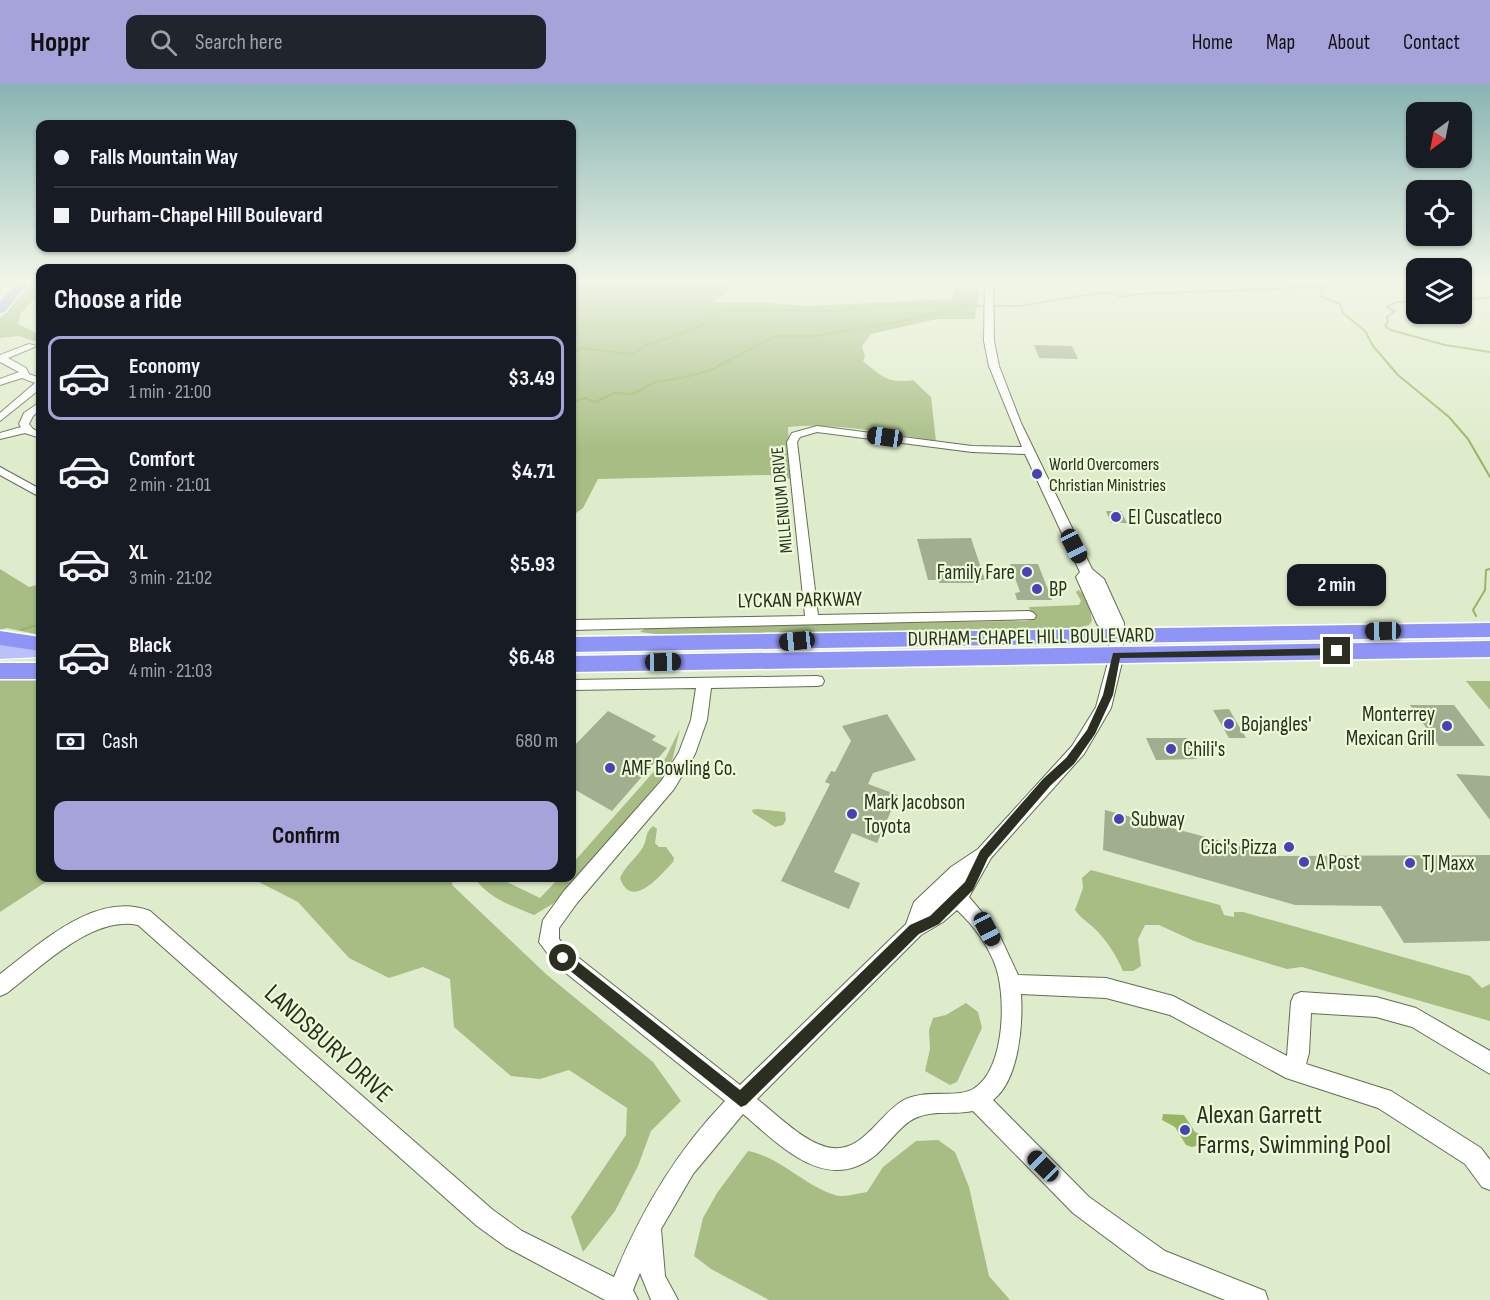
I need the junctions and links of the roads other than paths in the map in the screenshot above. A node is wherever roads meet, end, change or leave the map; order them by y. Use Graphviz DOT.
graph roads {
  1 [pos="991,337"];
  2 [pos="32,346"];
  3 [pos="0,358"];
  4 [pos="24,374"];
  5 [pos="36,380"];
  6 [pos="0,382"];
  7 [pos="36,386"];
  8 [pos="36,409"];
  9 [pos="0,418"];
  10 [pos="26,429"];
  11 [pos="36,433"];
  12 [pos="0,436"];
  13 [pos="1030,451"];
  14 [pos="0,470"];
  15 [pos="36,492"];
  16 [pos="1029,616"];
  17 [pos="812,620"];
  18 [pos="576,627"];
  19 [pos="1490,630"];
  20 [pos="0,638"];
  21 [pos="36,643"];
  22 [pos="1116,645"];
  23 [pos="576,646"];
  24 [pos="1490,649"];
  25 [pos="36,651"];
  26 [pos="0,652"];
  27 [pos="620,654"];
  28 [pos="576,656"];
  29 [pos="576,663"];
  30 [pos="0,671"];
  31 [pos="36,671"];
  32 [pos="817,681"];
  33 [pos="576,682"];
  34 [pos="704,683"];
  35 [pos="984,854"];
  36 [pos="957,898"];
  37 [pos="914,930"];
  38 [pos="1010,984"];
  39 [pos="0,986"];
  40 [pos="1490,1063"];
  41 [pos="1293,1071"];
  42 [pos="976,1099"];
  43 [pos="741,1100"];
  44 [pos="1490,1179"];
  45 [pos="649,1227"];
  46 [pos="621,1298"];
  47 [pos="666,1300"];
  48 [pos="1256,1300"];
  1 -- 13 [label="street"];
  2 -- 3 [label="street"];
  3 -- 4 [label="street"];
  4 -- 5 [label="street"];
  4 -- 6 [label="street"];
  7 -- 9 [label="street"];
  8 -- 10 [label="street"];
  10 -- 11 [label="street"];
  10 -- 12 [label="street"];
  13 -- 17 [label="street, MILLENIUM DRIVE"];
  13 -- 22 [label="street"];
  14 -- 15 [label="street"];
  16 -- 17 [label="street, LYCKAN PARKWAY"];
  17 -- 27 [label="street, LYCKAN PARKWAY"];
  18 -- 27 [label="street, LYCKAN PARKWAY"];
  19 -- 22 [label="highway, DURHAM-CHAPEL HILL BOULEVARD"];
  20 -- 21 [label="highway"];
  22 -- 24 [label="highway, DURHAM-CHAPEL HILL BOULEVARD"];
  22 -- 27 [label="highway, DURHAM-CHAPEL HILL BOULEVARD"];
  22 -- 27 [label="highway, DURHAM-CHAPEL HILL BOULEVARD"];
  22 -- 35 [label="street"];
  23 -- 27 [label="highway, DURHAM-CHAPEL HILL BOULEVARD"];
  25 -- 26 [label="main road"];
  27 -- 28 [label="highway, DURHAM-CHAPEL HILL BOULEVARD"];
  27 -- 29 [label="highway, DURHAM-CHAPEL HILL BOULEVARD"];
  27 -- 33 [label="street"];
  27 -- 34 [label="street"];
  30 -- 31 [label="highway"];
  32 -- 34 [label="street"];
  34 -- 43 [label="street"];
  35 -- 36 [label="street"];
  35 -- 37 [label="street"];
  36 -- 37 [label="street"];
  36 -- 38 [label="street"];
  37 -- 43 [label="street"];
  38 -- 41 [label="street"];
  38 -- 42 [label="street"];
  39 -- 46 [label="street, LANDSBURY DRIVE"];
  40 -- 41 [label="street"];
  41 -- 44 [label="street"];
  42 -- 43 [label="street"];
  42 -- 48 [label="street"];
  43 -- 45 [label="street"];
  45 -- 46 [label="street"];
  45 -- 47 [label="street"];
}
